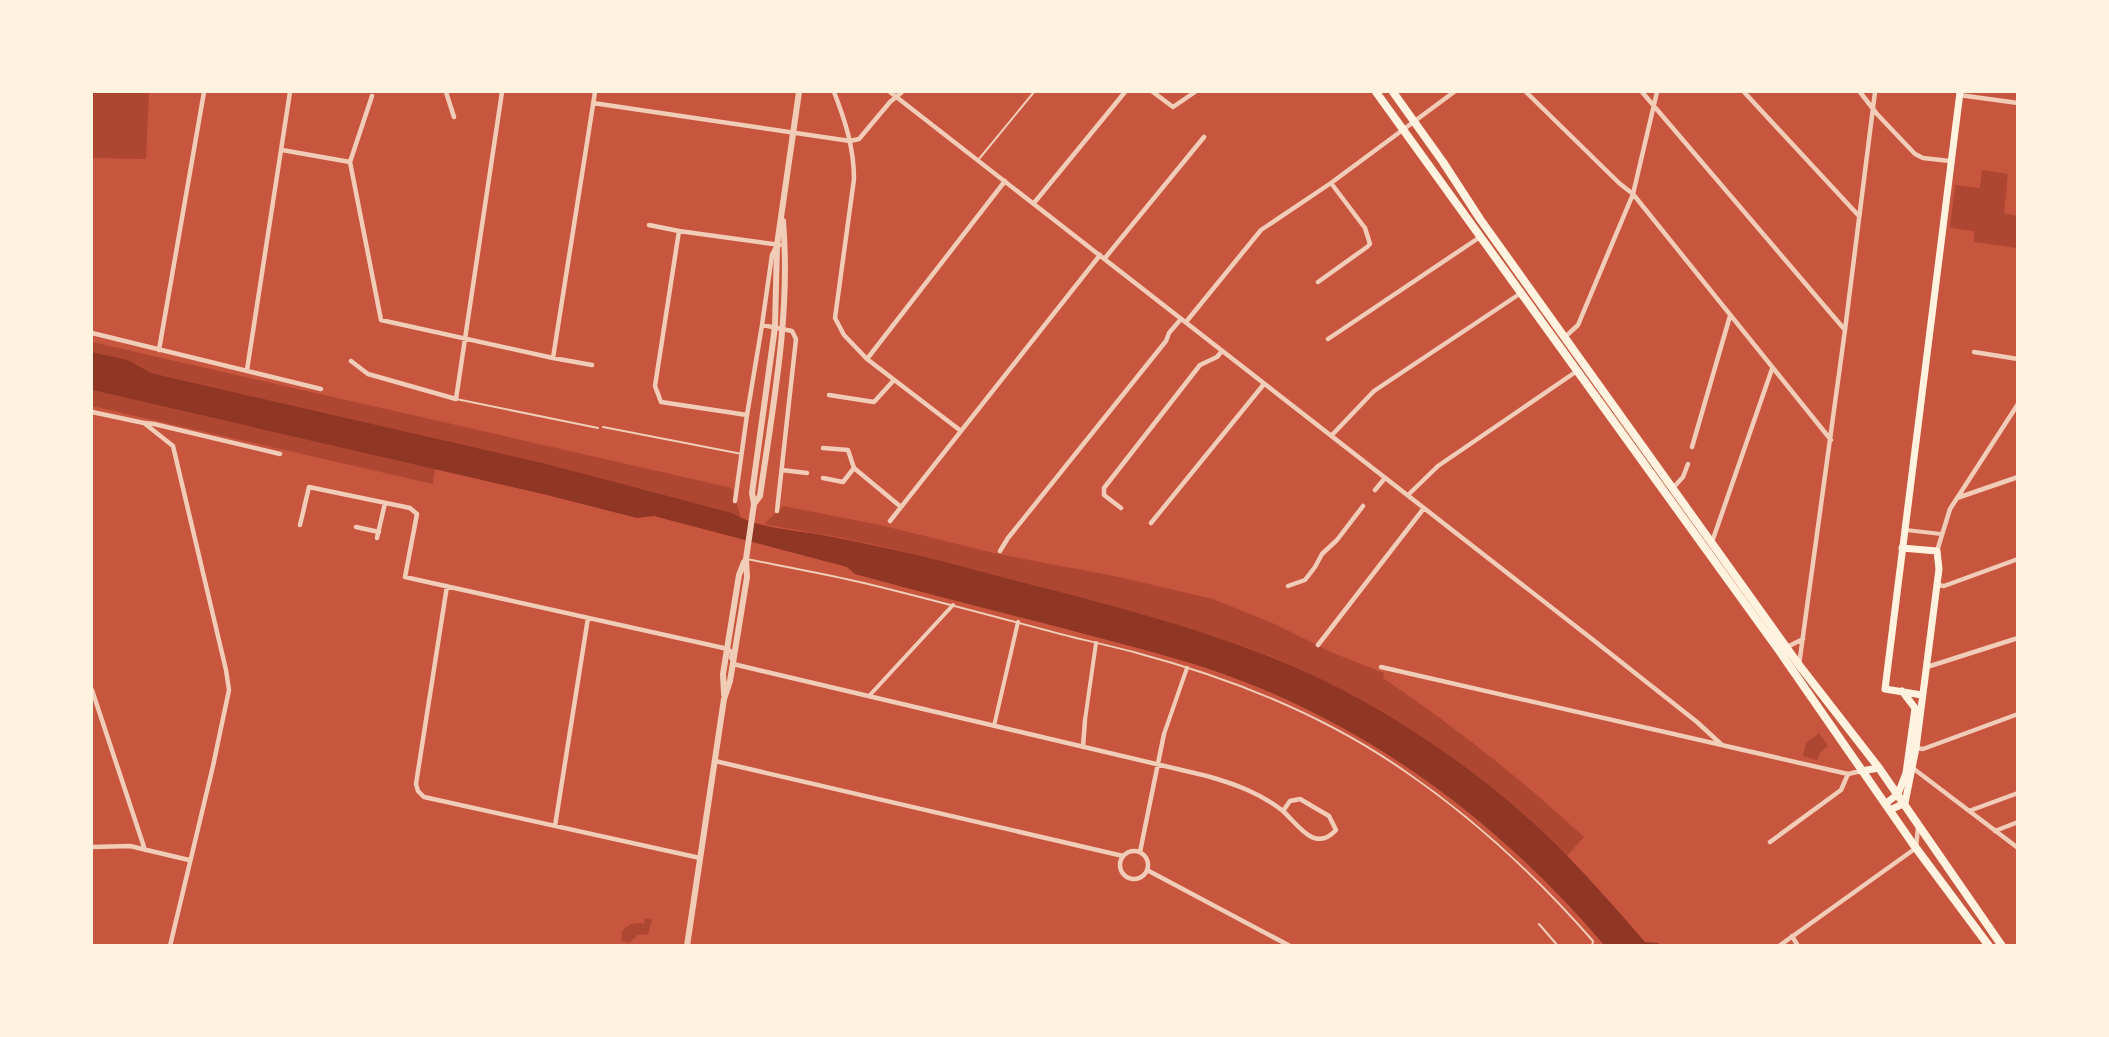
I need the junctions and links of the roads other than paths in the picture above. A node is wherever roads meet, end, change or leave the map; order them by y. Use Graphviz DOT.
graph roads {
  1 [pos="204,92"];
  2 [pos="290,92"];
  3 [pos="446,92"];
  4 [pos="502,92"];
  5 [pos="595,92"];
  6 [pos="799,92"];
  7 [pos="834,92"];
  8 [pos="890,92"];
  9 [pos="902,92"];
  10 [pos="1034,92"];
  11 [pos="1125,92"];
  12 [pos="1153,92"];
  13 [pos="1195,92"];
  14 [pos="1376,92"];
  15 [pos="1393,92"];
  16 [pos="1454,92"];
  17 [pos="1526,92"];
  18 [pos="1642,92"];
  19 [pos="1657,92"];
  20 [pos="1744,92"];
  21 [pos="1860,92"];
  22 [pos="1875,92"];
  23 [pos="1960,93"];
  24 [pos="372,96"];
  25 [pos="897,97"];
  26 [pos="593,103"];
  27 [pos="2018,103"];
  28 [pos="1654,106"];
  29 [pos="1873,106"];
  30 [pos="454,117"];
  31 [pos="1415,121"];
  32 [pos="1402,130"];
  33 [pos="793,133"];
  34 [pos="1204,137"];
  35 [pos="850,141"];
  36 [pos="282,150"];
  37 [pos="978,160"];
  38 [pos="1950,161"];
  39 [pos="350,162"];
  40 [pos="1005,181"];
  41 [pos="1331,183"];
  42 [pos="1633,194"];
  43 [pos="1034,203"];
  44 [pos="782,209"];
  45 [pos="1859,216"];
  46 [pos="649,225"];
  47 [pos="680,231"];
  48 [pos="1481,236"];
  49 [pos="777,245"];
  50 [pos="786,246"];
  51 [pos="1102,257"];
  52 [pos="1318,282"];
  53 [pos="1521,293"];
  54 [pos="1730,316"];
  55 [pos="1184,320"];
  56 [pos="762,325"];
  57 [pos="775,327"];
  58 [pos="783,329"];
  59 [pos="1845,330"];
  60 [pos="92,333"];
  61 [pos="1565,337"];
  62 [pos="464,339"];
  63 [pos="1328,339"];
  64 [pos="159,350"];
  65 [pos="1222,351"];
  66 [pos="1974,352"];
  67 [pos="552,358"];
  68 [pos="867,359"];
  69 [pos="2018,359"];
  70 [pos="351,361"];
  71 [pos="592,365"];
  72 [pos="1772,369"];
  73 [pos="247,370"];
  74 [pos="1577,371"];
  75 [pos="894,380"];
  76 [pos="1264,384"];
  77 [pos="321,389"];
  78 [pos="829,395"];
  79 [pos="456,399"];
  80 [pos="2018,404"];
  81 [pos="92,412"];
  82 [pos="747,415"];
  83 [pos="144,423"];
  84 [pos="603,427"];
  85 [pos="598,428"];
  86 [pos="961,431"];
  87 [pos="1332,435"];
  88 [pos="1831,440"];
  89 [pos="1692,447"];
  90 [pos="823,448"];
  91 [pos="280,454"];
  92 [pos="741,454"];
  93 [pos="1688,464"];
  94 [pos="854,468"];
  95 [pos="782,470"];
  96 [pos="807,473"];
  97 [pos="2018,477"];
  98 [pos="823,478"];
  99 [pos="1385,478"];
  100 [pos="1673,488"];
  101 [pos="1375,490"];
  102 [pos="1408,495"];
  103 [pos="1957,498"];
  104 [pos="735,501"];
  105 [pos="385,503"];
  106 [pos="754,504"];
  107 [pos="1363,506"];
  108 [pos="901,507"];
  109 [pos="1121,508"];
  110 [pos="1424,508"];
  111 [pos="777,511"];
  112 [pos="890,521"];
  113 [pos="1151,523"];
  114 [pos="300,525"];
  115 [pos="356,526"];
  116 [pos="1904,530"];
  117 [pos="1941,534"];
  118 [pos="1712,542"];
  119 [pos="1902,548"];
  120 [pos="1000,551"];
  121 [pos="1937,551"];
  122 [pos="746,556"];
  123 [pos="2018,560"];
  124 [pos="1937,585"];
  125 [pos="447,586"];
  126 [pos="1288,586"];
  127 [pos="953,605"];
  128 [pos="588,618"];
  129 [pos="1018,622"];
  130 [pos="2018,638"];
  131 [pos="1803,639"];
  132 [pos="1096,643"];
  133 [pos="1318,645"];
  134 [pos="1787,647"];
  135 [pos="728,649"];
  136 [pos="733,664"];
  137 [pos="1799,665"];
  138 [pos="1381,667"];
  139 [pos="1927,667"];
  140 [pos="1186,668"];
  141 [pos="730,681"];
  142 [pos="92,690"];
  143 [pos="1902,691"];
  144 [pos="1922,694"];
  145 [pos="868,696"];
  146 [pos="724,699"];
  147 [pos="2018,714"];
  148 [pos="1085,720"];
  149 [pos="994,726"];
  150 [pos="1164,734"];
  151 [pos="1722,746"];
  152 [pos="1083,747"];
  153 [pos="1916,748"];
  154 [pos="715,761"];
  155 [pos="1157,765"];
  156 [pos="1910,765"];
  157 [pos="1879,768"];
  158 [pos="1861,771"];
  159 [pos="1848,774"];
  160 [pos="2018,793"];
  161 [pos="1898,794"];
  162 [pos="1905,803"];
  163 [pos="1887,807"];
  164 [pos="1283,811"];
  165 [pos="1969,811"];
  166 [pos="2018,822"];
  167 [pos="1919,824"];
  168 [pos="555,826"];
  169 [pos="1995,831"];
  170 [pos="1770,842"];
  171 [pos="92,847"];
  172 [pos="1916,848"];
  173 [pos="2018,848"];
  174 [pos="145,850"];
  175 [pos="1140,852"];
  176 [pos="1123,856"];
  177 [pos="700,858"];
  178 [pos="189,860"];
  179 [pos="1147,870"];
  180 [pos="1539,924"];
  181 [pos="1792,936"];
  182 [pos="170,945"];
  183 [pos="687,945"];
  184 [pos="1290,945"];
  185 [pos="1558,945"];
  186 [pos="1592,945"];
  187 [pos="1779,945"];
  188 [pos="1798,945"];
  189 [pos="1989,945"];
  190 [pos="2002,945"];
  1 -- 64 [label="street"];
  2 -- 36 [label="street"];
  3 -- 30 [label="street"];
  4 -- 62 [label="street"];
  5 -- 26 [label="street"];
  6 -- 33 [label="street"];
  7 -- 35 [label="street"];
  8 -- 25 [label="street"];
  9 -- 25 [label="street"];
  10 -- 37 [label="lane"];
  11 -- 43 [label="street"];
  12 -- 13 [label="street"];
  14 -- 32 [label="main road"];
  15 -- 31 [label="main road"];
  16 -- 31 [label="street"];
  17 -- 42 [label="street"];
  18 -- 28 [label="street"];
  19 -- 28 [label="street"];
  20 -- 45 [label="street"];
  21 -- 29 [label="street"];
  22 -- 29 [label="street"];
  23 -- 27 [label="street"];
  23 -- 38 [label="main road"];
  24 -- 39 [label="street"];
  25 -- 35 [label="street"];
  25 -- 37 [label="street"];
  26 -- 33 [label="street"];
  26 -- 67 [label="street"];
  28 -- 42 [label="street"];
  28 -- 59 [label="street"];
  29 -- 38 [label="street"];
  29 -- 45 [label="street"];
  31 -- 32 [label="street"];
  31 -- 61 [label="main road"];
  32 -- 41 [label="street"];
  32 -- 48 [label="main road"];
  33 -- 35 [label="street"];
  33 -- 44 [label="street"];
  34 -- 51 [label="street"];
  35 -- 68 [label="street"];
  36 -- 39 [label="street"];
  36 -- 73 [label="street"];
  37 -- 40 [label="street"];
  38 -- 116 [label="main road"];
  39 -- 62 [label="street"];
  40 -- 43 [label="street"];
  40 -- 68 [label="street"];
  41 -- 52 [label="street"];
  41 -- 55 [label="street"];
  42 -- 54 [label="street"];
  42 -- 61 [label="street"];
  43 -- 51 [label="street"];
  44 -- 49 [label="street"];
  44 -- 50 [label="street"];
  45 -- 59 [label="street"];
  46 -- 47 [label="street"];
  47 -- 49 [label="street"];
  47 -- 82 [label="street"];
  48 -- 53 [label="main road"];
  48 -- 63 [label="street"];
  49 -- 50 [label="street"];
  49 -- 56 [label="street"];
  49 -- 57 [label="street"];
  50 -- 58 [label="street"];
  51 -- 55 [label="street"];
  51 -- 86 [label="street"];
  53 -- 74 [label="main road"];
  53 -- 87 [label="street"];
  54 -- 72 [label="street"];
  54 -- 89 [label="street"];
  55 -- 65 [label="street"];
  55 -- 120 [label="street"];
  56 -- 57 [label="street"];
  56 -- 82 [label="street"];
  57 -- 58 [label="street"];
  57 -- 106 [label="street"];
  58 -- 95 [label="street"];
  58 -- 106 [label="street"];
  59 -- 88 [label="street"];
  60 -- 64 [label="street"];
  61 -- 100 [label="main road"];
  62 -- 67 [label="street"];
  62 -- 79 [label="street"];
  64 -- 73 [label="street"];
  65 -- 76 [label="street"];
  65 -- 109 [label="street"];
  66 -- 69 [label="street"];
  67 -- 71 [label="street"];
  68 -- 75 [label="street"];
  70 -- 79 [label="street"];
  72 -- 88 [label="street"];
  72 -- 118 [label="street"];
  73 -- 77 [label="street"];
  74 -- 102 [label="street"];
  74 -- 158 [label="main road"];
  75 -- 78 [label="street"];
  75 -- 86 [label="street"];
  76 -- 87 [label="street"];
  76 -- 113 [label="street"];
  79 -- 85 [label="lane"];
  80 -- 103 [label="street"];
  81 -- 83 [label="street"];
  82 -- 92 [label="street"];
  83 -- 91 [label="street"];
  83 -- 178 [label="street"];
  84 -- 92 [label="lane"];
  86 -- 108 [label="street"];
  87 -- 99 [label="street"];
  88 -- 131 [label="street"];
  90 -- 94 [label="street"];
  92 -- 104 [label="street"];
  93 -- 100 [label="street"];
  94 -- 98 [label="street"];
  94 -- 108 [label="street"];
  95 -- 96 [label="street"];
  95 -- 111 [label="street"];
  97 -- 103 [label="street"];
  99 -- 101 [label="street"];
  99 -- 102 [label="street"];
  100 -- 118 [label="main road"];
  102 -- 110 [label="street"];
  103 -- 117 [label="street"];
  105 -- 114 [label="street"];
  105 -- 115 [label="street"];
  105 -- 125 [label="street"];
  106 -- 122 [label="street"];
  107 -- 126 [label="street"];
  108 -- 112 [label="street"];
  110 -- 133 [label="street"];
  110 -- 151 [label="street"];
  116 -- 117 [label="street"];
  116 -- 119 [label="main road"];
  117 -- 121 [label="street"];
  118 -- 134 [label="main road"];
  119 -- 121 [label="main road"];
  119 -- 143 [label="main road"];
  121 -- 124 [label="main road"];
  122 -- 127 [label="lane"];
  122 -- 135 [label="street"];
  122 -- 136 [label="street"];
  123 -- 124 [label="street"];
  124 -- 139 [label="main road"];
  125 -- 128 [label="street"];
  125 -- 168 [label="street"];
  127 -- 129 [label="lane"];
  127 -- 145 [label="street"];
  128 -- 135 [label="street"];
  128 -- 168 [label="street"];
  129 -- 132 [label="lane"];
  129 -- 149 [label="street"];
  130 -- 139 [label="street"];
  131 -- 134 [label="street"];
  131 -- 137 [label="street"];
  132 -- 140 [label="lane"];
  132 -- 148 [label="street"];
  134 -- 137 [label="main road"];
  135 -- 141 [label="street"];
  135 -- 146 [label="street"];
  136 -- 141 [label="street"];
  136 -- 145 [label="street"];
  137 -- 157 [label="main road"];
  138 -- 151 [label="street"];
  139 -- 144 [label="main road"];
  140 -- 150 [label="street"];
  140 -- 186 [label="lane"];
  141 -- 146 [label="street"];
  142 -- 174 [label="street"];
  143 -- 144 [label="main road"];
  143 -- 156 [label="main road"];
  144 -- 153 [label="main road"];
  145 -- 149 [label="street"];
  146 -- 154 [label="street"];
  147 -- 153 [label="street"];
  148 -- 152 [label="street"];
  149 -- 152 [label="street"];
  150 -- 155 [label="street"];
  151 -- 159 [label="street"];
  152 -- 155 [label="street"];
  153 -- 156 [label="main road"];
  154 -- 176 [label="street"];
  154 -- 177 [label="street"];
  155 -- 164 [label="street"];
  155 -- 175 [label="street"];
  156 -- 161 [label="main road"];
  156 -- 162 [label="main road"];
  156 -- 165 [label="street"];
  157 -- 158 [label="main road"];
  157 -- 161 [label="main road"];
  158 -- 159 [label="street"];
  158 -- 163 [label="main road"];
  159 -- 170 [label="street"];
  160 -- 165 [label="street"];
  161 -- 162 [label="main road"];
  161 -- 163 [label="main road"];
  162 -- 163 [label="main road"];
  162 -- 167 [label="main road"];
  163 -- 172 [label="main road"];
  164 -- 164 [label="street"];
  165 -- 169 [label="street"];
  166 -- 169 [label="street"];
  167 -- 172 [label="street"];
  167 -- 190 [label="main road"];
  168 -- 177 [label="street"];
  169 -- 173 [label="street"];
  171 -- 174 [label="street"];
  172 -- 181 [label="street"];
  172 -- 189 [label="main road"];
  174 -- 178 [label="street"];
  175 -- 176 [label="street"];
  175 -- 179 [label="street"];
  176 -- 179 [label="street"];
  177 -- 183 [label="street"];
  178 -- 182 [label="street"];
  179 -- 184 [label="street"];
  180 -- 185 [label="lane"];
  181 -- 187 [label="street"];
  181 -- 188 [label="street"];
}
